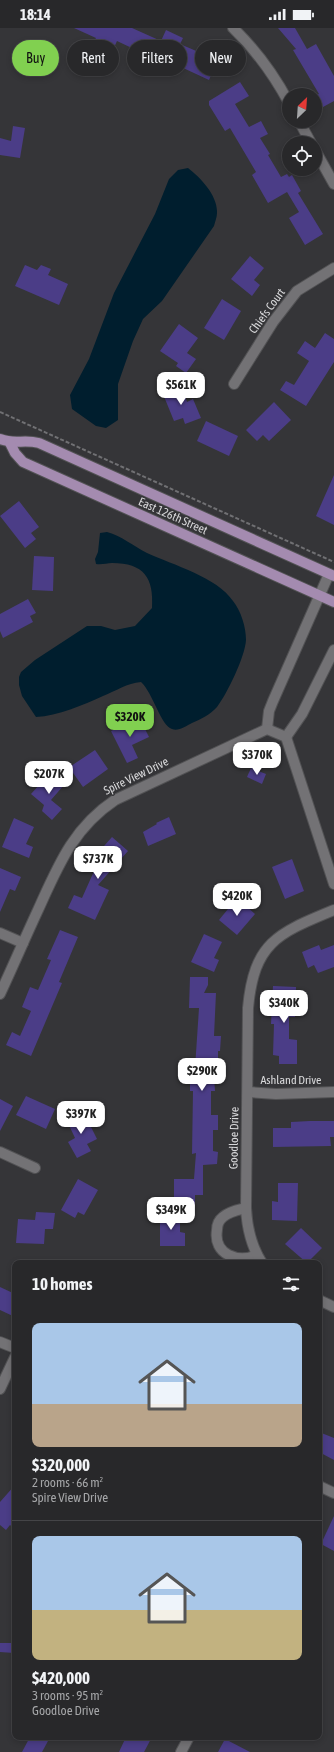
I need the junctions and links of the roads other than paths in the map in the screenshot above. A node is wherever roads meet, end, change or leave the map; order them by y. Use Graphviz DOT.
graph roads {
  1 [pos="233,28"];
  2 [pos="282,90"];
  3 [pos="322,163"];
  4 [pos="334,184"];
  5 [pos="334,268"];
  6 [pos="234,384"];
  7 [pos="0,439"];
  8 [pos="10,443"];
  9 [pos="332,575"];
  10 [pos="320,596"];
  11 [pos="334,602"];
  12 [pos="334,650"];
  13 [pos="267,729"];
  14 [pos="286,737"];
  15 [pos="334,884"];
  16 [pos="334,910"];
  17 [pos="0,932"];
  18 [pos="23,943"];
  19 [pos="0,994"];
  20 [pos="248,1092"];
  21 [pos="334,1092"];
  22 [pos="0,1152"];
  23 [pos="35,1168"];
  24 [pos="246,1208"];
  25 [pos="260,1259"];
  26 [pos="322,1302"];
  27 [pos="334,1307"];
  28 [pos="0,1342"];
  29 [pos="12,1347"];
  30 [pos="12,1363"];
  31 [pos="0,1389"];
  32 [pos="322,1487"];
  33 [pos="334,1492"];
  34 [pos="187,1740"];
  35 [pos="181,1752"];
  1 -- 2 [label="street"];
  3 -- 4 [label="street"];
  5 -- 6 [label="street, Chiefs Court"];
  7 -- 8 [label="main road, East 126th Street"];
  8 -- 9 [label="main road, East 126th Street"];
  8 -- 10 [label="main road, East 126th Street"];
  9 -- 10 [label="street"];
  10 -- 11 [label="main road, East 126th Street"];
  10 -- 13 [label="street"];
  12 -- 14 [label="street"];
  13 -- 14 [label="street"];
  13 -- 18 [label="street, Spire View Drive"];
  14 -- 15 [label="street"];
  16 -- 20 [label="street, Goodloe Drive"];
  17 -- 18 [label="street"];
  18 -- 19 [label="street, Spire View Drive"];
  20 -- 21 [label="street, Ashland Drive"];
  20 -- 24 [label="street, Goodloe Drive"];
  22 -- 23 [label="street"];
  24 -- 25 [label="street, Goodloe Drive"];
  24 -- 25 [label="street"];
  26 -- 27 [label="street"];
  28 -- 29 [label="street"];
  30 -- 31 [label="street"];
  32 -- 33 [label="street"];
  34 -- 35 [label="street"];
}
